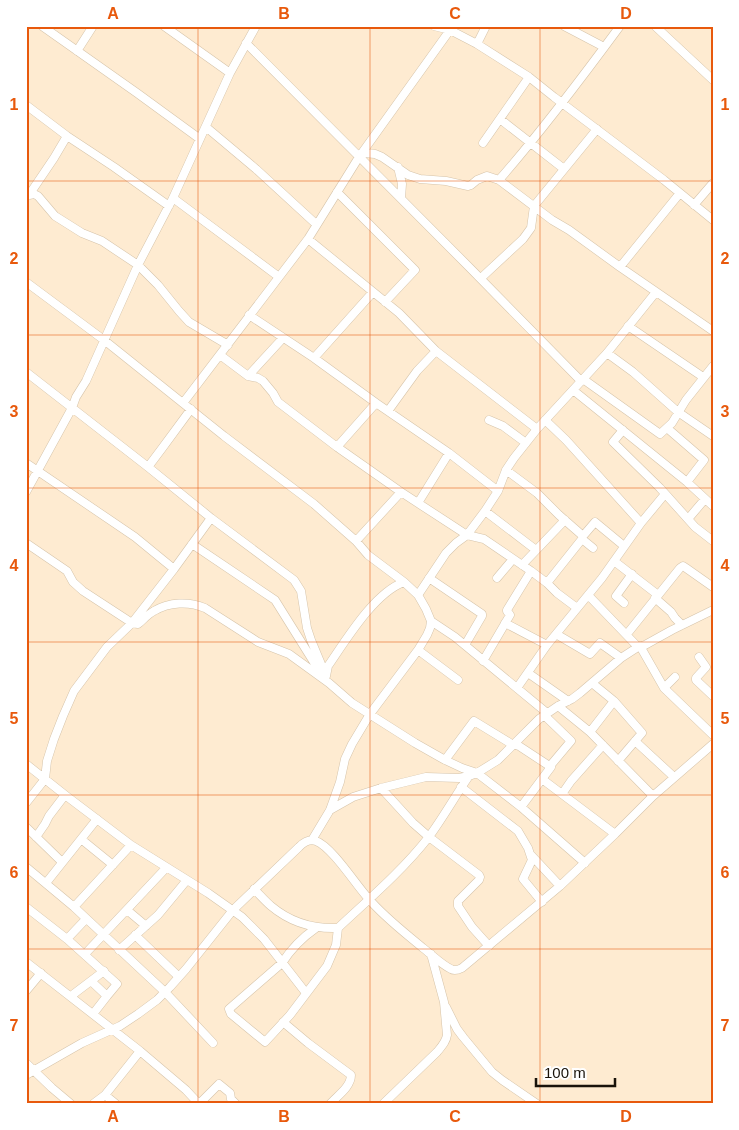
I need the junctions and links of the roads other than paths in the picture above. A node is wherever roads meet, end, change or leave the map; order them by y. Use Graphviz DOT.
graph roads {
  1 [pos="42,26"];
  2 [pos="93,26"];
  3 [pos="164,26"];
  4 [pos="256,26"];
  5 [pos="434,26"];
  6 [pos="486,26"];
  7 [pos="564,26"];
  8 [pos="620,26"];
  9 [pos="655,26"];
  10 [pos="452,28"];
  11 [pos="246,43"];
  12 [pos="477,44"];
  13 [pos="604,47"];
  14 [pos="77,51"];
  15 [pos="230,73"];
  16 [pos="529,77"];
  17 [pos="713,80"];
  18 [pos="562,102"];
  19 [pos="26,105"];
  20 [pos="500,119"];
  21 [pos="206,127"];
  22 [pos="597,129"];
  23 [pos="67,136"];
  24 [pos="200,139"];
  25 [pos="483,142"];
  26 [pos="530,142"];
  27 [pos="361,155"];
  28 [pos="398,167"];
  29 [pos="564,169"];
  30 [pos="498,180"];
  31 [pos="713,183"];
  32 [pos="337,192"];
  33 [pos="680,193"];
  34 [pos="27,196"];
  35 [pos="173,198"];
  36 [pos="401,198"];
  37 [pos="694,205"];
  38 [pos="169,206"];
  39 [pos="534,206"];
  40 [pos="713,220"];
  41 [pos="316,224"];
  42 [pos="308,239"];
  43 [pos="138,265"];
  44 [pos="620,267"];
  45 [pos="279,276"];
  46 [pos="481,278"];
  47 [pos="26,282"];
  48 [pos="373,292"];
  49 [pos="656,292"];
  50 [pos="385,302"];
  51 [pos="249,315"];
  52 [pos="628,326"];
  53 [pos="713,331"];
  54 [pos="283,338"];
  55 [pos="104,340"];
  56 [pos="228,345"];
  57 [pos="436,350"];
  58 [pos="607,353"];
  59 [pos="220,355"];
  60 [pos="314,358"];
  61 [pos="713,366"];
  62 [pos="26,372"];
  63 [pos="248,376"];
  64 [pos="703,377"];
  65 [pos="582,380"];
  66 [pos="573,390"];
  67 [pos="183,403"];
  68 [pos="376,403"];
  69 [pos="72,408"];
  70 [pos="191,410"];
  71 [pos="388,410"];
  72 [pos="678,412"];
  73 [pos="489,420"];
  74 [pos="546,420"];
  75 [pos="639,420"];
  76 [pos="667,428"];
  77 [pos="536,430"];
  78 [pos="626,432"];
  79 [pos="713,436"];
  80 [pos="526,443"];
  81 [pos="337,447"];
  82 [pos="449,453"];
  83 [pos="708,459"];
  84 [pos="26,463"];
  85 [pos="148,467"];
  86 [pos="38,470"];
  87 [pos="506,470"];
  88 [pos="687,482"];
  89 [pos="498,491"];
  90 [pos="26,492"];
  91 [pos="401,492"];
  92 [pos="665,494"];
  93 [pos="705,499"];
  94 [pos="418,503"];
  95 [pos="713,506"];
  96 [pos="485,511"];
  97 [pos="211,518"];
  98 [pos="688,519"];
  99 [pos="565,520"];
  100 [pos="640,523"];
  101 [pos="467,535"];
  102 [pos="582,537"];
  103 [pos="356,541"];
  104 [pos="713,541"];
  105 [pos="26,543"];
  106 [pos="192,544"];
  107 [pos="624,546"];
  108 [pos="593,548"];
  109 [pos="536,550"];
  110 [pos="513,559"];
  111 [pos="614,561"];
  112 [pos="522,565"];
  113 [pos="174,569"];
  114 [pos="531,571"];
  115 [pos="632,574"];
  116 [pos="429,578"];
  117 [pos="497,578"];
  118 [pos="404,582"];
  119 [pos="547,583"];
  120 [pos="713,587"];
  121 [pos="418,595"];
  122 [pos="588,595"];
  123 [pos="657,597"];
  124 [pos="624,603"];
  125 [pos="577,608"];
  126 [pos="713,610"];
  127 [pos="431,620"];
  128 [pos="132,623"];
  129 [pos="505,623"];
  130 [pos="682,625"];
  131 [pos="556,634"];
  132 [pos="627,634"];
  133 [pos="465,645"];
  134 [pos="547,645"];
  135 [pos="639,646"];
  136 [pos="418,650"];
  137 [pos="699,657"];
  138 [pos="621,658"];
  139 [pos="483,660"];
  140 [pos="528,673"];
  141 [pos="326,677"];
  142 [pos="675,677"];
  143 [pos="458,680"];
  144 [pos="592,683"];
  145 [pos="517,688"];
  146 [pos="664,688"];
  147 [pos="713,696"];
  148 [pos="614,701"];
  149 [pos="568,702"];
  150 [pos="558,706"];
  151 [pos="370,714"];
  152 [pos="545,714"];
  153 [pos="590,732"];
  154 [pos="713,735"];
  155 [pos="635,741"];
  156 [pos="515,744"];
  157 [pos="713,744"];
  158 [pos="603,745"];
  159 [pos="445,760"];
  160 [pos="618,761"];
  161 [pos="26,764"];
  162 [pos="550,766"];
  163 [pos="478,773"];
  164 [pos="469,776"];
  165 [pos="674,777"];
  166 [pos="45,779"];
  167 [pos="542,779"];
  168 [pos="461,787"];
  169 [pos="381,788"];
  170 [pos="562,794"];
  171 [pos="65,795"];
  172 [pos="653,796"];
  173 [pos="26,803"];
  174 [pos="521,807"];
  175 [pos="330,810"];
  176 [pos="96,819"];
  177 [pos="26,827"];
  178 [pos="616,834"];
  179 [pos="36,836"];
  180 [pos="429,837"];
  181 [pos="81,839"];
  182 [pos="312,840"];
  183 [pos="131,845"];
  184 [pos="531,855"];
  185 [pos="62,862"];
  186 [pos="585,863"];
  187 [pos="113,865"];
  188 [pos="26,867"];
  189 [pos="166,868"];
  190 [pos="187,880"];
  191 [pos="46,883"];
  192 [pos="560,886"];
  193 [pos="254,889"];
  194 [pos="369,899"];
  195 [pos="542,902"];
  196 [pos="26,907"];
  197 [pos="74,907"];
  198 [pos="127,910"];
  199 [pos="233,910"];
  200 [pos="86,919"];
  201 [pos="146,926"];
  202 [pos="316,928"];
  203 [pos="338,928"];
  204 [pos="135,934"];
  205 [pos="103,935"];
  206 [pos="67,939"];
  207 [pos="489,946"];
  208 [pos="120,950"];
  209 [pos="85,954"];
  210 [pos="431,954"];
  211 [pos="26,962"];
  212 [pos="282,963"];
  213 [pos="104,971"];
  214 [pos="41,973"];
  215 [pos="179,977"];
  216 [pos="91,981"];
  217 [pos="26,990"];
  218 [pos="165,992"];
  219 [pos="306,993"];
  220 [pos="71,996"];
  221 [pos="107,996"];
  222 [pos="444,1002"];
  223 [pos="92,1014"];
  224 [pos="283,1022"];
  225 [pos="113,1030"];
  226 [pos="213,1043"];
  227 [pos="140,1051"];
  228 [pos="26,1062"];
  229 [pos="34,1070"];
  230 [pos="26,1075"];
  231 [pos="105,1095"];
  232 [pos="71,1104"];
  233 [pos="93,1104"];
  234 [pos="116,1104"];
  235 [pos="199,1104"];
  236 [pos="236,1104"];
  237 [pos="330,1104"];
  238 [pos="384,1104"];
  239 [pos="537,1104"];
  1 -- 14 [label="street"];
  2 -- 14 [label="street"];
  3 -- 15 [label="street"];
  4 -- 11 [label="street"];
  5 -- 10 [label="street"];
  6 -- 12 [label="street"];
  7 -- 13 [label="street"];
  8 -- 13 [label="street"];
  9 -- 17 [label="street"];
  10 -- 12 [label="street"];
  10 -- 27 [label="street"];
  11 -- 15 [label="street"];
  11 -- 27 [label="street"];
  12 -- 16 [label="street"];
  13 -- 18 [label="street"];
  14 -- 24 [label="street"];
  15 -- 21 [label="street"];
  16 -- 18 [label="street"];
  16 -- 20 [label="street"];
  18 -- 22 [label="street"];
  18 -- 26 [label="street"];
  19 -- 23 [label="street"];
  20 -- 25 [label="street"];
  20 -- 26 [label="street"];
  21 -- 24 [label="street"];
  21 -- 41 [label="street"];
  22 -- 29 [label="street"];
  22 -- 33 [label="street"];
  23 -- 34 [label="street"];
  23 -- 38 [label="street"];
  24 -- 35 [label="street"];
  26 -- 29 [label="street"];
  26 -- 30 [label="street"];
  27 -- 28 [label="street"];
  27 -- 32 [label="street"];
  27 -- 36 [label="street"];
  28 -- 30 [label="street"];
  28 -- 36 [label="street"];
  29 -- 39 [label="street"];
  30 -- 39 [label="street"];
  31 -- 37 [label="street"];
  32 -- 41 [label="street"];
  32 -- 50 [label="street"];
  33 -- 37 [label="street"];
  33 -- 44 [label="street"];
  34 -- 43 [label="street"];
  35 -- 38 [label="street"];
  35 -- 45 [label="street"];
  36 -- 46 [label="street"];
  37 -- 40 [label="street"];
  38 -- 43 [label="street"];
  39 -- 44 [label="street"];
  39 -- 46 [label="street"];
  41 -- 42 [label="street"];
  42 -- 45 [label="street"];
  42 -- 48 [label="street"];
  43 -- 55 [label="street"];
  43 -- 56 [label="street"];
  44 -- 49 [label="street"];
  45 -- 51 [label="street"];
  46 -- 65 [label="street"];
  47 -- 55 [label="street"];
  48 -- 50 [label="street"];
  48 -- 60 [label="street"];
  49 -- 52 [label="street"];
  49 -- 53 [label="street"];
  50 -- 57 [label="street"];
  51 -- 54 [label="street"];
  51 -- 56 [label="street"];
  52 -- 58 [label="street"];
  52 -- 64 [label="street"];
  54 -- 60 [label="street"];
  54 -- 63 [label="street"];
  55 -- 67 [label="street"];
  55 -- 69 [label="street"];
  56 -- 59 [label="street"];
  57 -- 71 [label="street"];
  57 -- 77 [label="street"];
  58 -- 65 [label="street"];
  58 -- 72 [label="street"];
  59 -- 63 [label="street"];
  59 -- 67 [label="street"];
  60 -- 68 [label="street"];
  61 -- 64 [label="street"];
  62 -- 69 [label="street"];
  63 -- 81 [label="street"];
  64 -- 72 [label="street"];
  65 -- 66 [label="street"];
  65 -- 75 [label="street"];
  66 -- 74 [label="street"];
  66 -- 78 [label="street"];
  67 -- 70 [label="street"];
  68 -- 71 [label="street"];
  68 -- 81 [label="street"];
  69 -- 85 [label="street"];
  69 -- 86 [label="street"];
  70 -- 85 [label="street"];
  70 -- 103 [label="street"];
  71 -- 82 [label="street"];
  72 -- 76 [label="street"];
  72 -- 79 [label="street"];
  73 -- 80 [label="street"];
  74 -- 77 [label="street"];
  74 -- 100 [label="street"];
  75 -- 76 [label="street"];
  75 -- 78 [label="street"];
  76 -- 83 [label="street"];
  77 -- 80 [label="street"];
  78 -- 88 [label="street"];
  78 -- 92 [label="street"];
  80 -- 87 [label="street"];
  81 -- 91 [label="street"];
  82 -- 89 [label="street"];
  82 -- 94 [label="street"];
  83 -- 88 [label="street"];
  84 -- 86 [label="street"];
  85 -- 97 [label="street"];
  86 -- 90 [label="street"];
  86 -- 113 [label="street"];
  87 -- 89 [label="street"];
  87 -- 99 [label="street"];
  88 -- 93 [label="street"];
  89 -- 96 [label="street"];
  91 -- 94 [label="street"];
  91 -- 103 [label="street"];
  92 -- 98 [label="street"];
  92 -- 100 [label="street"];
  93 -- 95 [label="street"];
  93 -- 98 [label="street"];
  94 -- 101 [label="street"];
  96 -- 101 [label="street"];
  96 -- 109 [label="street"];
  97 -- 106 [label="street"];
  97 -- 141 [label="street"];
  98 -- 104 [label="street"];
  99 -- 102 [label="street"];
  99 -- 109 [label="street"];
  100 -- 107 [label="street"];
  101 -- 110 [label="street"];
  101 -- 116 [label="street"];
  102 -- 107 [label="street"];
  102 -- 108 [label="street"];
  102 -- 119 [label="street"];
  103 -- 118 [label="street"];
  105 -- 128 [label="street"];
  106 -- 113 [label="street"];
  106 -- 141 [label="street"];
  107 -- 111 [label="street"];
  109 -- 112 [label="street"];
  110 -- 112 [label="street"];
  110 -- 117 [label="street"];
  111 -- 115 [label="street"];
  111 -- 122 [label="street"];
  112 -- 114 [label="street"];
  113 -- 128 [label="street"];
  114 -- 119 [label="street"];
  114 -- 129 [label="street"];
  115 -- 123 [label="street"];
  115 -- 124 [label="street"];
  116 -- 121 [label="street"];
  116 -- 133 [label="street"];
  118 -- 121 [label="street"];
  118 -- 141 [label="street"];
  119 -- 125 [label="street"];
  120 -- 123 [label="street"];
  121 -- 127 [label="street"];
  122 -- 125 [label="street"];
  122 -- 132 [label="street"];
  123 -- 130 [label="street"];
  123 -- 132 [label="street"];
  125 -- 131 [label="street"];
  126 -- 130 [label="street"];
  127 -- 133 [label="street"];
  127 -- 136 [label="street"];
  128 -- 141 [label="street"];
  128 -- 166 [label="street"];
  129 -- 134 [label="street"];
  129 -- 139 [label="street"];
  130 -- 135 [label="street"];
  131 -- 134 [label="street"];
  131 -- 138 [label="street"];
  132 -- 135 [label="street"];
  133 -- 139 [label="street"];
  134 -- 140 [label="street"];
  135 -- 138 [label="street"];
  135 -- 146 [label="street"];
  136 -- 143 [label="street"];
  136 -- 151 [label="street"];
  137 -- 147 [label="street"];
  138 -- 144 [label="street"];
  139 -- 145 [label="street"];
  140 -- 145 [label="street"];
  140 -- 149 [label="street"];
  141 -- 151 [label="street"];
  142 -- 146 [label="street"];
  144 -- 148 [label="street"];
  144 -- 149 [label="street"];
  145 -- 152 [label="street"];
  146 -- 154 [label="street"];
  148 -- 153 [label="street"];
  148 -- 155 [label="street"];
  149 -- 150 [label="street"];
  150 -- 152 [label="street"];
  150 -- 153 [label="street"];
  151 -- 159 [label="street"];
  151 -- 175 [label="street"];
  152 -- 156 [label="street"];
  152 -- 162 [label="street"];
  153 -- 158 [label="street"];
  155 -- 160 [label="street"];
  155 -- 165 [label="street"];
  156 -- 159 [label="street"];
  156 -- 162 [label="street"];
  156 -- 163 [label="street"];
  157 -- 165 [label="street"];
  158 -- 160 [label="street"];
  158 -- 170 [label="street"];
  159 -- 163 [label="street"];
  160 -- 172 [label="street"];
  161 -- 166 [label="street"];
  162 -- 167 [label="street"];
  163 -- 164 [label="street"];
  163 -- 174 [label="street"];
  164 -- 168 [label="street"];
  164 -- 169 [label="street"];
  165 -- 172 [label="street"];
  166 -- 171 [label="street"];
  166 -- 173 [label="street"];
  167 -- 170 [label="street"];
  167 -- 174 [label="street"];
  168 -- 180 [label="street"];
  168 -- 184 [label="street"];
  169 -- 175 [label="street"];
  169 -- 180 [label="street"];
  170 -- 178 [label="street"];
  171 -- 176 [label="street"];
  171 -- 179 [label="street"];
  172 -- 178 [label="street"];
  174 -- 186 [label="street"];
  175 -- 182 [label="street"];
  176 -- 181 [label="street"];
  176 -- 183 [label="street"];
  177 -- 179 [label="street"];
  178 -- 186 [label="street"];
  179 -- 185 [label="street"];
  180 -- 194 [label="street"];
  180 -- 207 [label="street"];
  181 -- 185 [label="street"];
  181 -- 187 [label="street"];
  182 -- 193 [label="street"];
  182 -- 194 [label="street"];
  183 -- 187 [label="street"];
  183 -- 189 [label="street"];
  184 -- 192 [label="street"];
  184 -- 195 [label="street"];
  185 -- 191 [label="street"];
  186 -- 192 [label="street"];
  187 -- 197 [label="street"];
  188 -- 191 [label="street"];
  189 -- 190 [label="street"];
  189 -- 198 [label="street"];
  190 -- 199 [label="street"];
  190 -- 201 [label="street"];
  191 -- 197 [label="street"];
  192 -- 195 [label="street"];
  193 -- 199 [label="street"];
  193 -- 202 [label="street"];
  194 -- 203 [label="street"];
  194 -- 210 [label="street"];
  195 -- 207 [label="street"];
  196 -- 206 [label="street"];
  197 -- 200 [label="street"];
  198 -- 201 [label="street"];
  198 -- 205 [label="street"];
  199 -- 212 [label="street"];
  199 -- 215 [label="street"];
  200 -- 205 [label="street"];
  200 -- 206 [label="street"];
  201 -- 204 [label="street"];
  202 -- 203 [label="street"];
  202 -- 212 [label="street"];
  203 -- 219 [label="street"];
  204 -- 208 [label="street"];
  204 -- 215 [label="street"];
  205 -- 208 [label="street"];
  205 -- 209 [label="street"];
  206 -- 209 [label="street"];
  207 -- 210 [label="street"];
  208 -- 218 [label="street"];
  209 -- 213 [label="street"];
  210 -- 222 [label="street"];
  211 -- 214 [label="street"];
  212 -- 219 [label="street"];
  212 -- 224 [label="street"];
  213 -- 216 [label="street"];
  213 -- 221 [label="street"];
  214 -- 217 [label="street"];
  214 -- 220 [label="street"];
  215 -- 218 [label="street"];
  216 -- 220 [label="street"];
  216 -- 221 [label="street"];
  218 -- 225 [label="street"];
  218 -- 226 [label="street"];
  219 -- 224 [label="street"];
  220 -- 223 [label="street"];
  221 -- 223 [label="street"];
  222 -- 238 [label="street"];
  222 -- 239 [label="street"];
  223 -- 225 [label="street"];
  224 -- 237 [label="street"];
  225 -- 227 [label="street"];
  225 -- 229 [label="street"];
  227 -- 231 [label="street"];
  227 -- 235 [label="street"];
  228 -- 229 [label="street"];
  229 -- 230 [label="street"];
  229 -- 232 [label="street"];
  231 -- 233 [label="street"];
  231 -- 234 [label="street"];
  235 -- 236 [label="street"];
}
